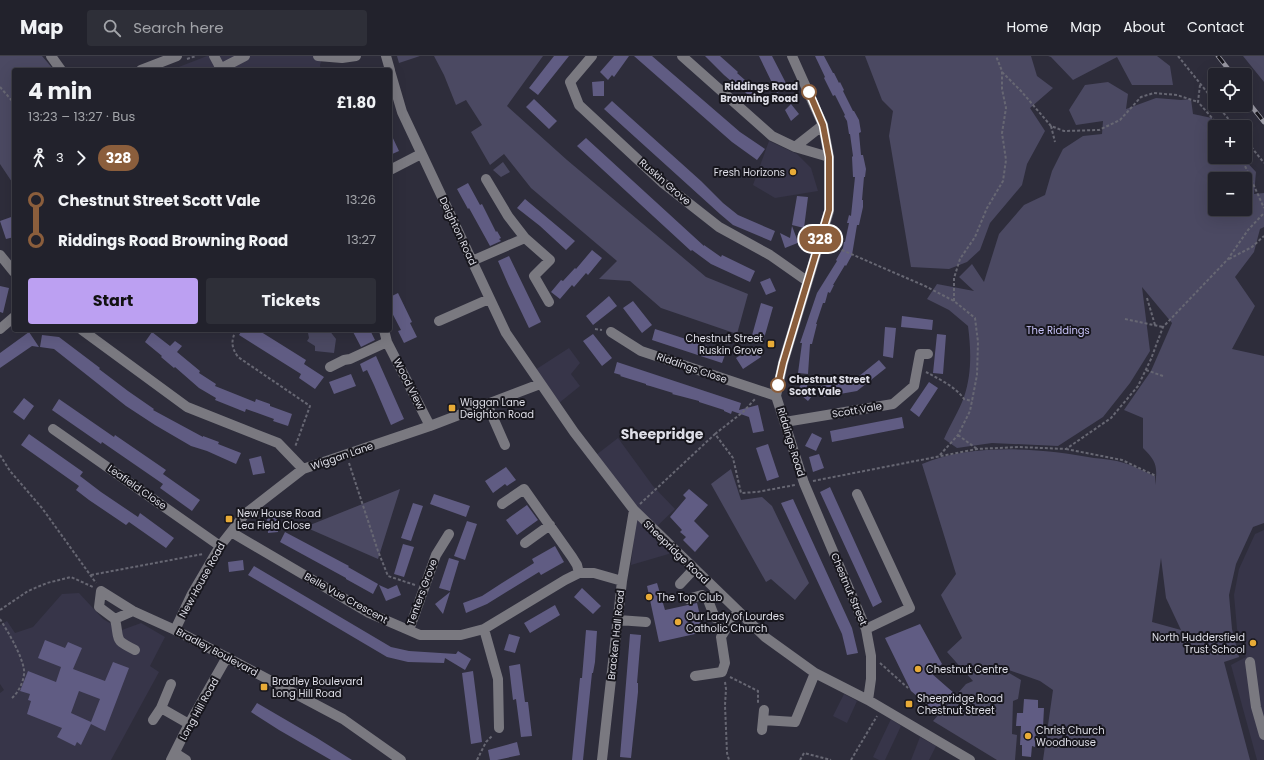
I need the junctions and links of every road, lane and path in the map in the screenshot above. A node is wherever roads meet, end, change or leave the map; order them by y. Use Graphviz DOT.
graph roads {
  1 [pos="51,56"];
  2 [pos="177,56"];
  3 [pos="214,56"];
  4 [pos="245,56"];
  5 [pos="318,56"];
  6 [pos="356,56"];
  7 [pos="386,56"];
  8 [pos="592,56"];
  9 [pos="682,56"];
  10 [pos="792,56"];
  11 [pos="996,56"];
  12 [pos="1178,56"];
  13 [pos="60,68"];
  14 [pos="146,68"];
  15 [pos="220,68"];
  16 [pos="222,68"];
  17 [pos="389,68"];
  18 [pos="1002,71"];
  19 [pos="392,77"];
  20 [pos="1201,84"];
  21 [pos="0,86"];
  22 [pos="1208,93"];
  23 [pos="12,101"];
  24 [pos="1198,102"];
  25 [pos="1223,112"];
  26 [pos="1214,120"];
  27 [pos="1230,120"];
  28 [pos="823,125"];
  29 [pos="1051,126"];
  30 [pos="1055,142"];
  31 [pos="795,147"];
  32 [pos="1252,148"];
  33 [pos="421,154"];
  34 [pos="829,157"];
  35 [pos="1264,163"];
  36 [pos="1244,164"];
  37 [pos="392,169"];
  38 [pos="486,179"];
  39 [pos="1264,208"];
  40 [pos="1264,213"];
  41 [pos="1264,236"];
  42 [pos="525,238"];
  43 [pos="820,241"];
  44 [pos="0,255"];
  45 [pos="1228,259"];
  46 [pos="472,261"];
  47 [pos="12,270"];
  48 [pos="807,281"];
  49 [pos="489,298"];
  50 [pos="1147,298"];
  51 [pos="549,302"];
  52 [pos="954,302"];
  53 [pos="1125,318"];
  54 [pos="12,320"];
  55 [pos="439,321"];
  56 [pos="1155,325"];
  57 [pos="1163,327"];
  58 [pos="0,329"];
  59 [pos="85,332"];
  60 [pos="235,332"];
  61 [pos="384,332"];
  62 [pos="611,332"];
  63 [pos="387,342"];
  64 [pos="920,353"];
  65 [pos="330,366"];
  66 [pos="919,367"];
  67 [pos="1146,370"];
  68 [pos="1163,376"];
  69 [pos="540,384"];
  70 [pos="762,391"];
  71 [pos="776,396"];
  72 [pos="972,402"];
  73 [pos="487,404"];
  74 [pos="784,422"];
  75 [pos="430,426"];
  76 [pos="53,429"];
  77 [pos="715,434"];
  78 [pos="958,435"];
  79 [pos="506,445"];
  80 [pos="977,449"];
  81 [pos="1066,449"];
  82 [pos="346,454"];
  83 [pos="0,455"];
  84 [pos="938,456"];
  85 [pos="292,458"];
  86 [pos="303,469"];
  87 [pos="1156,476"];
  88 [pos="804,483"];
  89 [pos="856,494"];
  90 [pos="502,504"];
  91 [pos="634,510"];
  92 [pos="550,525"];
  93 [pos="231,532"];
  94 [pos="449,534"];
  95 [pos="525,543"];
  96 [pos="218,549"];
  97 [pos="694,569"];
  98 [pos="579,573"];
  99 [pos="90,575"];
  100 [pos="622,581"];
  101 [pos="680,584"];
  102 [pos="423,588"];
  103 [pos="101,591"];
  104 [pos="717,591"];
  105 [pos="688,599"];
  106 [pos="708,600"];
  107 [pos="0,610"];
  108 [pos="134,611"];
  109 [pos="737,611"];
  110 [pos="108,617"];
  111 [pos="715,618"];
  112 [pos="0,619"];
  113 [pos="618,620"];
  114 [pos="646,622"];
  115 [pos="866,628"];
  116 [pos="484,629"];
  117 [pos="175,630"];
  118 [pos="408,630"];
  119 [pos="135,650"];
  120 [pos="872,656"];
  121 [pos="227,657"];
  122 [pos="1250,662"];
  123 [pos="723,673"];
  124 [pos="815,673"];
  125 [pos="696,676"];
  126 [pos="171,684"];
  127 [pos="908,688"];
  128 [pos="12,698"];
  129 [pos="868,700"];
  130 [pos="161,708"];
  131 [pos="881,708"];
  132 [pos="154,720"];
  133 [pos="763,720"];
  134 [pos="189,724"];
  135 [pos="499,728"];
  136 [pos="1264,735"];
  137 [pos="173,756"];
  138 [pos="186,760"];
  139 [pos="401,760"];
  140 [pos="477,760"];
  141 [pos="602,760"];
  142 [pos="729,760"];
  143 [pos="800,760"];
  144 [pos="831,760"];
  145 [pos="851,760"];
  146 [pos="969,760"];
  1 -- 13 [label="street"];
  2 -- 14 [label="street"];
  3 -- 15 [label="street"];
  4 -- 16 [label="street"];
  5 -- 6 [label="street"];
  7 -- 17 [label="street, Deighton Road"];
  8 -- 48 [label="street, Ruskin Grove"];
  9 -- 31 [label="street"];
  10 -- 28 [label="street, Riddings Road"];
  11 -- 18 [label="path"];
  12 -- 20 [label="path"];
  18 -- 29 [label="path"];
  18 -- 52 [label="path"];
  19 -- 33 [label="street, Deighton Road"];
  20 -- 22 [label="path"];
  20 -- 24 [label="path"];
  21 -- 23 [label="path"];
  24 -- 26 [label="path"];
  24 -- 29 [label="path"];
  25 -- 27 [label="path"];
  28 -- 31 [label="street"];
  28 -- 34 [label="street, Riddings Road"];
  29 -- 30 [label="path"];
  31 -- 34 [label="street"];
  32 -- 35 [label="path"];
  33 -- 37 [label="street"];
  33 -- 46 [label="street, Deighton Road"];
  34 -- 43 [label="street, Riddings Road"];
  36 -- 39 [label="path"];
  38 -- 42 [label="street"];
  40 -- 45 [label="path"];
  41 -- 45 [label="path"];
  42 -- 46 [label="street"];
  42 -- 51 [label="street"];
  43 -- 48 [label="street, Riddings Road"];
  43 -- 52 [label="path"];
  44 -- 47 [label="street"];
  45 -- 57 [label="path"];
  46 -- 49 [label="street, Deighton Road"];
  48 -- 71 [label="street, Riddings Road"];
  49 -- 55 [label="street"];
  49 -- 69 [label="street, Deighton Road"];
  50 -- 56 [label="path"];
  52 -- 72 [label="path"];
  53 -- 56 [label="path"];
  54 -- 58 [label="street"];
  56 -- 57 [label="path"];
  57 -- 67 [label="path"];
  59 -- 85 [label="street, Wiggan Lane"];
  60 -- 85 [label="path"];
  61 -- 63 [label="street, Wood View"];
  62 -- 70 [label="street, Riddings Close"];
  63 -- 65 [label="street"];
  63 -- 75 [label="street, Wood View"];
  64 -- 66 [label="street, Scott Vale"];
  66 -- 72 [label="path"];
  66 -- 74 [label="street, Scott Vale"];
  67 -- 68 [label="path"];
  67 -- 81 [label="path"];
  69 -- 73 [label="street, Wiggan Lane"];
  69 -- 91 [label="street, Sheepridge Road"];
  70 -- 71 [label="street, Riddings Close"];
  70 -- 77 [label="path"];
  71 -- 74 [label="street, Riddings Road"];
  72 -- 78 [label="path"];
  73 -- 75 [label="street, Wiggan Lane"];
  73 -- 79 [label="street"];
  74 -- 88 [label="street, Riddings Road"];
  75 -- 82 [label="street, Wiggan Lane"];
  76 -- 96 [label="street, Leafield Close"];
  77 -- 88 [label="path"];
  77 -- 91 [label="path"];
  78 -- 80 [label="path"];
  78 -- 84 [label="path"];
  80 -- 81 [label="path"];
  80 -- 84 [label="path"];
  81 -- 87 [label="path"];
  82 -- 86 [label="street, Wiggan Lane"];
  82 -- 102 [label="path"];
  83 -- 99 [label="path"];
  84 -- 88 [label="path"];
  85 -- 86 [label="street, Wiggan Lane"];
  86 -- 93 [label="street, New House Road"];
  88 -- 115 [label="street, Chestnut Street"];
  89 -- 115 [label="street"];
  90 -- 92 [label="street"];
  91 -- 97 [label="street, Sheepridge Road"];
  91 -- 100 [label="street, Bracken Hall Road"];
  92 -- 95 [label="street"];
  92 -- 98 [label="street"];
  93 -- 96 [label="street, New House Road"];
  93 -- 118 [label="street, Belle Vue Crescent"];
  94 -- 102 [label="street, Tenters Grove"];
  96 -- 99 [label="path"];
  96 -- 117 [label="street, New House Road"];
  97 -- 101 [label="street"];
  97 -- 104 [label="street, Sheepridge Road"];
  98 -- 100 [label="street"];
  98 -- 116 [label="street, Belle Vue Crescent"];
  99 -- 103 [label="path"];
  100 -- 113 [label="street, Bracken Hall Road"];
  102 -- 118 [label="street, Tenters Grove"];
  103 -- 107 [label="path"];
  103 -- 108 [label="street, Bradley Boulevard"];
  103 -- 110 [label="street"];
  104 -- 106 [label="street"];
  104 -- 109 [label="street, Sheepridge Road"];
  105 -- 106 [label="street"];
  106 -- 111 [label="street"];
  108 -- 110 [label="street"];
  108 -- 117 [label="street, Bradley Boulevard"];
  109 -- 123 [label="street"];
  109 -- 124 [label="street, Sheepridge Road"];
  110 -- 119 [label="street"];
  112 -- 128 [label="path"];
  113 -- 114 [label="street"];
  113 -- 141 [label="street, Bracken Hall Road"];
  115 -- 120 [label="street, Chestnut Street"];
  116 -- 118 [label="street, Belle Vue Crescent"];
  116 -- 135 [label="street"];
  117 -- 121 [label="street, Bradley Boulevard"];
  120 -- 127 [label="path"];
  120 -- 129 [label="street, Chestnut Street"];
  121 -- 134 [label="street, Long Hill Road"];
  121 -- 139 [label="street, Bradley Boulevard"];
  122 -- 136 [label="street"];
  123 -- 125 [label="street"];
  123 -- 133 [label="path"];
  123 -- 142 [label="path"];
  124 -- 129 [label="street, Sheepridge Road"];
  124 -- 133 [label="street"];
  126 -- 130 [label="street"];
  129 -- 131 [label="street, Sheepridge Road"];
  130 -- 132 [label="street"];
  130 -- 134 [label="street"];
  131 -- 145 [label="path"];
  131 -- 146 [label="street, Sheepridge Road"];
  134 -- 137 [label="street, Long Hill Road"];
  135 -- 140 [label="path"];
  137 -- 138 [label="street"];
  143 -- 144 [label="path"];
}
